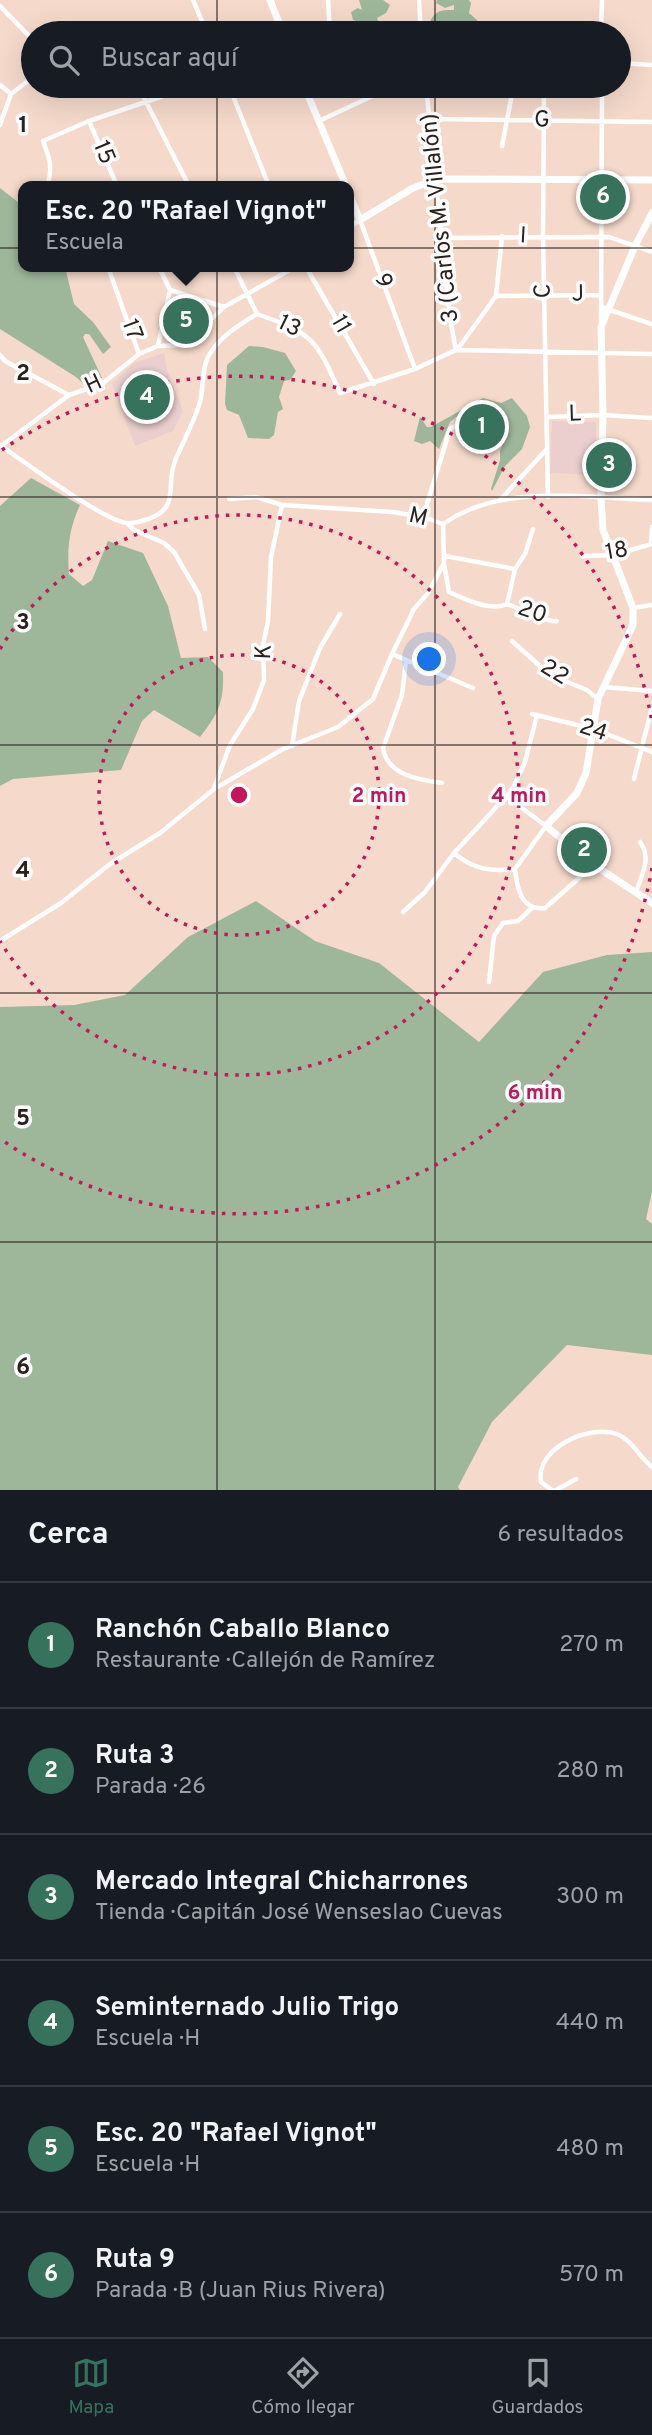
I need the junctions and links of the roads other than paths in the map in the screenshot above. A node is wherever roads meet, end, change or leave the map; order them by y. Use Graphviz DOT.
graph roads {
  1 [pos="193,0"];
  2 [pos="271,0"];
  3 [pos="327,0"];
  4 [pos="419,0"];
  5 [pos="602,0"];
  6 [pos="0,6"];
  7 [pos="202,21"];
  8 [pos="279,21"];
  9 [pos="329,21"];
  10 [pos="420,21"];
  11 [pos="601,21"];
  12 [pos="21,28"];
  13 [pos="631,64"];
  14 [pos="652,65"];
  15 [pos="0,85"];
  16 [pos="21,87"];
  17 [pos="11,94"];
  18 [pos="144,98"];
  19 [pos="155,98"];
  20 [pos="234,98"];
  21 [pos="309,98"];
  22 [pos="368,98"];
  23 [pos="428,98"];
  24 [pos="510,98"];
  25 [pos="544,98"];
  26 [pos="603,98"];
  27 [pos="146,101"];
  28 [pos="431,119"];
  29 [pos="507,120"];
  30 [pos="89,121"];
  31 [pos="318,121"];
  32 [pos="545,121"];
  33 [pos="603,121"];
  34 [pos="652,122"];
  35 [pos="0,125"];
  36 [pos="502,146"];
  37 [pos="437,179"];
  38 [pos="543,180"];
  39 [pos="603,180"];
  40 [pos="652,180"];
  41 [pos="48,181"];
  42 [pos="115,181"];
  43 [pos="186,181"];
  44 [pos="267,181"];
  45 [pos="344,181"];
  46 [pos="354,205"];
  47 [pos="652,213"];
  48 [pos="360,220"];
  49 [pos="354,224"];
  50 [pos="502,236"];
  51 [pos="444,237"];
  52 [pos="602,237"];
  53 [pos="543,238"];
  54 [pos="635,246"];
  55 [pos="652,252"];
  56 [pos="110,272"];
  57 [pos="161,272"];
  58 [pos="237,272"];
  59 [pos="286,272"];
  60 [pos="309,272"];
  61 [pos="170,290"];
  62 [pos="249,294"];
  63 [pos="601,295"];
  64 [pos="496,296"];
  65 [pos="544,296"];
  66 [pos="224,307"];
  67 [pos="605,308"];
  68 [pos="257,314"];
  69 [pos="652,324"];
  70 [pos="158,346"];
  71 [pos="456,350"];
  72 [pos="545,352"];
  73 [pos="139,354"];
  74 [pos="601,354"];
  75 [pos="652,354"];
  76 [pos="0,355"];
  77 [pos="415,369"];
  78 [pos="374,384"];
  79 [pos="69,396"];
  80 [pos="603,415"];
  81 [pos="547,417"];
  82 [pos="652,418"];
  83 [pos="470,426"];
  84 [pos="1,446"];
  85 [pos="547,449"];
  86 [pos="548,497"];
  87 [pos="601,498"];
  88 [pos="229,499"];
  89 [pos="501,499"];
  90 [pos="652,500"];
  91 [pos="282,505"];
  92 [pos="423,517"];
  93 [pos="127,523"];
  94 [pos="443,524"];
  95 [pos="652,527"];
  96 [pos="533,529"];
  97 [pos="652,544"];
  98 [pos="612,555"];
  99 [pos="445,556"];
  100 [pos="582,556"];
  101 [pos="444,564"];
  102 [pos="515,569"];
  103 [pos="507,604"];
  104 [pos="652,605"];
  105 [pos="633,608"];
  106 [pos="340,614"];
  107 [pos="557,621"];
  108 [pos="205,629"];
  109 [pos="512,641"];
  110 [pos="392,654"];
  111 [pos="406,660"];
  112 [pos="604,687"];
  113 [pos="473,688"];
  114 [pos="652,691"];
  115 [pos="598,699"];
  116 [pos="652,707"];
  117 [pos="594,729"];
  118 [pos="292,746"];
  119 [pos="640,749"];
  120 [pos="652,752"];
  121 [pos="634,779"];
  122 [pos="442,783"];
  123 [pos="214,789"];
  124 [pos="506,796"];
  125 [pos="546,826"];
  126 [pos="640,842"];
  127 [pos="454,853"];
  128 [pos="650,859"];
  129 [pos="594,865"];
  130 [pos="515,869"];
  131 [pos="635,893"];
  132 [pos="652,903"];
  133 [pos="533,907"];
  134 [pos="402,912"];
  135 [pos="0,941"];
  136 [pos="489,982"];
  137 [pos="652,1467"];
  138 [pos="576,1479"];
  139 [pos="554,1490"];
  1 -- 7 [label="street"];
  2 -- 8 [label="street"];
  3 -- 9 [label="street"];
  4 -- 10 [label="street"];
  5 -- 11 [label="street"];
  6 -- 12 [label="street"];
  13 -- 14 [label="street"];
  15 -- 17 [label="street"];
  16 -- 17 [label="street"];
  17 -- 35 [label="street"];
  18 -- 27 [label="street"];
  19 -- 27 [label="street"];
  20 -- 44 [label="street"];
  21 -- 31 [label="street"];
  22 -- 31 [label="street"];
  23 -- 28 [label="street, 3 (Carlos M. Villalón)"];
  24 -- 29 [label="street"];
  25 -- 32 [label="street, C"];
  26 -- 33 [label="street"];
  27 -- 30 [label="street"];
  27 -- 43 [label="street"];
  28 -- 29 [label="street, G"];
  28 -- 37 [label="street, 3 (Carlos M. Villalón)"];
  29 -- 32 [label="street, G"];
  29 -- 36 [label="street"];
  30 -- 41 [label="street"];
  30 -- 42 [label="street, 15"];
  31 -- 45 [label="street"];
  32 -- 33 [label="street, G"];
  32 -- 38 [label="street, C"];
  33 -- 34 [label="street, G"];
  33 -- 39 [label="street"];
  37 -- 38 [label="street"];
  37 -- 48 [label="street"];
  37 -- 51 [label="street, 3 (Carlos M. Villalón)"];
  38 -- 39 [label="street"];
  38 -- 53 [label="street, C"];
  39 -- 40 [label="street"];
  39 -- 52 [label="street"];
  46 -- 48 [label="street, 9"];
  47 -- 54 [label="street"];
  48 -- 49 [label="street"];
  48 -- 77 [label="street, 9"];
  50 -- 51 [label="street, I"];
  50 -- 53 [label="street, I"];
  50 -- 64 [label="street"];
  51 -- 71 [label="street, 3 (Carlos M. Villalón)"];
  52 -- 53 [label="street, I"];
  52 -- 54 [label="street, I"];
  52 -- 63 [label="street"];
  53 -- 65 [label="street, C"];
  54 -- 55 [label="street, I"];
  54 -- 67 [label="street"];
  56 -- 73 [label="street, 17"];
  57 -- 61 [label="street"];
  58 -- 62 [label="street, 13"];
  59 -- 62 [label="street, H"];
  60 -- 78 [label="street, 11"];
  61 -- 66 [label="street"];
  61 -- 70 [label="street"];
  62 -- 66 [label="street, H"];
  62 -- 68 [label="street, 13"];
  63 -- 65 [label="street, J"];
  63 -- 67 [label="street"];
  64 -- 65 [label="street, J"];
  64 -- 71 [label="street"];
  65 -- 72 [label="street, C"];
  66 -- 70 [label="street, H"];
  67 -- 69 [label="street"];
  67 -- 74 [label="street"];
  68 -- 78 [label="street, 13"];
  68 -- 93 [label="street"];
  70 -- 73 [label="street, H"];
  71 -- 72 [label="street"];
  71 -- 77 [label="street"];
  72 -- 74 [label="street"];
  72 -- 81 [label="street, C"];
  73 -- 79 [label="street, H"];
  74 -- 75 [label="street"];
  74 -- 80 [label="street"];
  76 -- 79 [label="street"];
  77 -- 78 [label="street"];
  79 -- 84 [label="street, H"];
  80 -- 81 [label="street, L"];
  80 -- 82 [label="street, L"];
  80 -- 87 [label="street"];
  81 -- 85 [label="street, C"];
  83 -- 92 [label="street"];
  84 -- 93 [label="street"];
  85 -- 86 [label="street, C"];
  85 -- 89 [label="street"];
  86 -- 87 [label="street, M"];
  86 -- 89 [label="street, M"];
  87 -- 90 [label="street, M"];
  87 -- 98 [label="street"];
  88 -- 91 [label="street, M"];
  89 -- 94 [label="street, M"];
  91 -- 92 [label="street, M"];
  91 -- 123 [label="street, K"];
  92 -- 94 [label="street, M"];
  93 -- 108 [label="street"];
  94 -- 99 [label="street"];
  95 -- 97 [label="street"];
  96 -- 102 [label="street"];
  97 -- 98 [label="street, 18"];
  98 -- 100 [label="street, 18"];
  98 -- 105 [label="street"];
  99 -- 101 [label="street"];
  99 -- 102 [label="street"];
  101 -- 103 [label="street, 20"];
  101 -- 110 [label="street"];
  102 -- 103 [label="street"];
  103 -- 107 [label="street, 20"];
  104 -- 105 [label="street"];
  105 -- 112 [label="street"];
  106 -- 118 [label="street"];
  109 -- 115 [label="street, 22"];
  110 -- 111 [label="street"];
  110 -- 118 [label="street"];
  111 -- 113 [label="street"];
  111 -- 122 [label="street"];
  112 -- 114 [label="street"];
  112 -- 115 [label="street"];
  115 -- 117 [label="street"];
  116 -- 119 [label="street"];
  117 -- 119 [label="street, 24"];
  117 -- 124 [label="street, 24"];
  117 -- 125 [label="street"];
  118 -- 123 [label="street"];
  119 -- 120 [label="street, 24"];
  119 -- 121 [label="street"];
  123 -- 135 [label="street"];
  124 -- 125 [label="street"];
  124 -- 127 [label="street"];
  125 -- 129 [label="street"];
  125 -- 130 [label="street"];
  126 -- 128 [label="street"];
  127 -- 130 [label="street"];
  127 -- 134 [label="street"];
  128 -- 131 [label="street"];
  129 -- 131 [label="street"];
  129 -- 133 [label="street"];
  130 -- 133 [label="street"];
  131 -- 132 [label="street"];
  133 -- 136 [label="street"];
  137 -- 139 [label="street"];
  138 -- 139 [label="street"];
}
